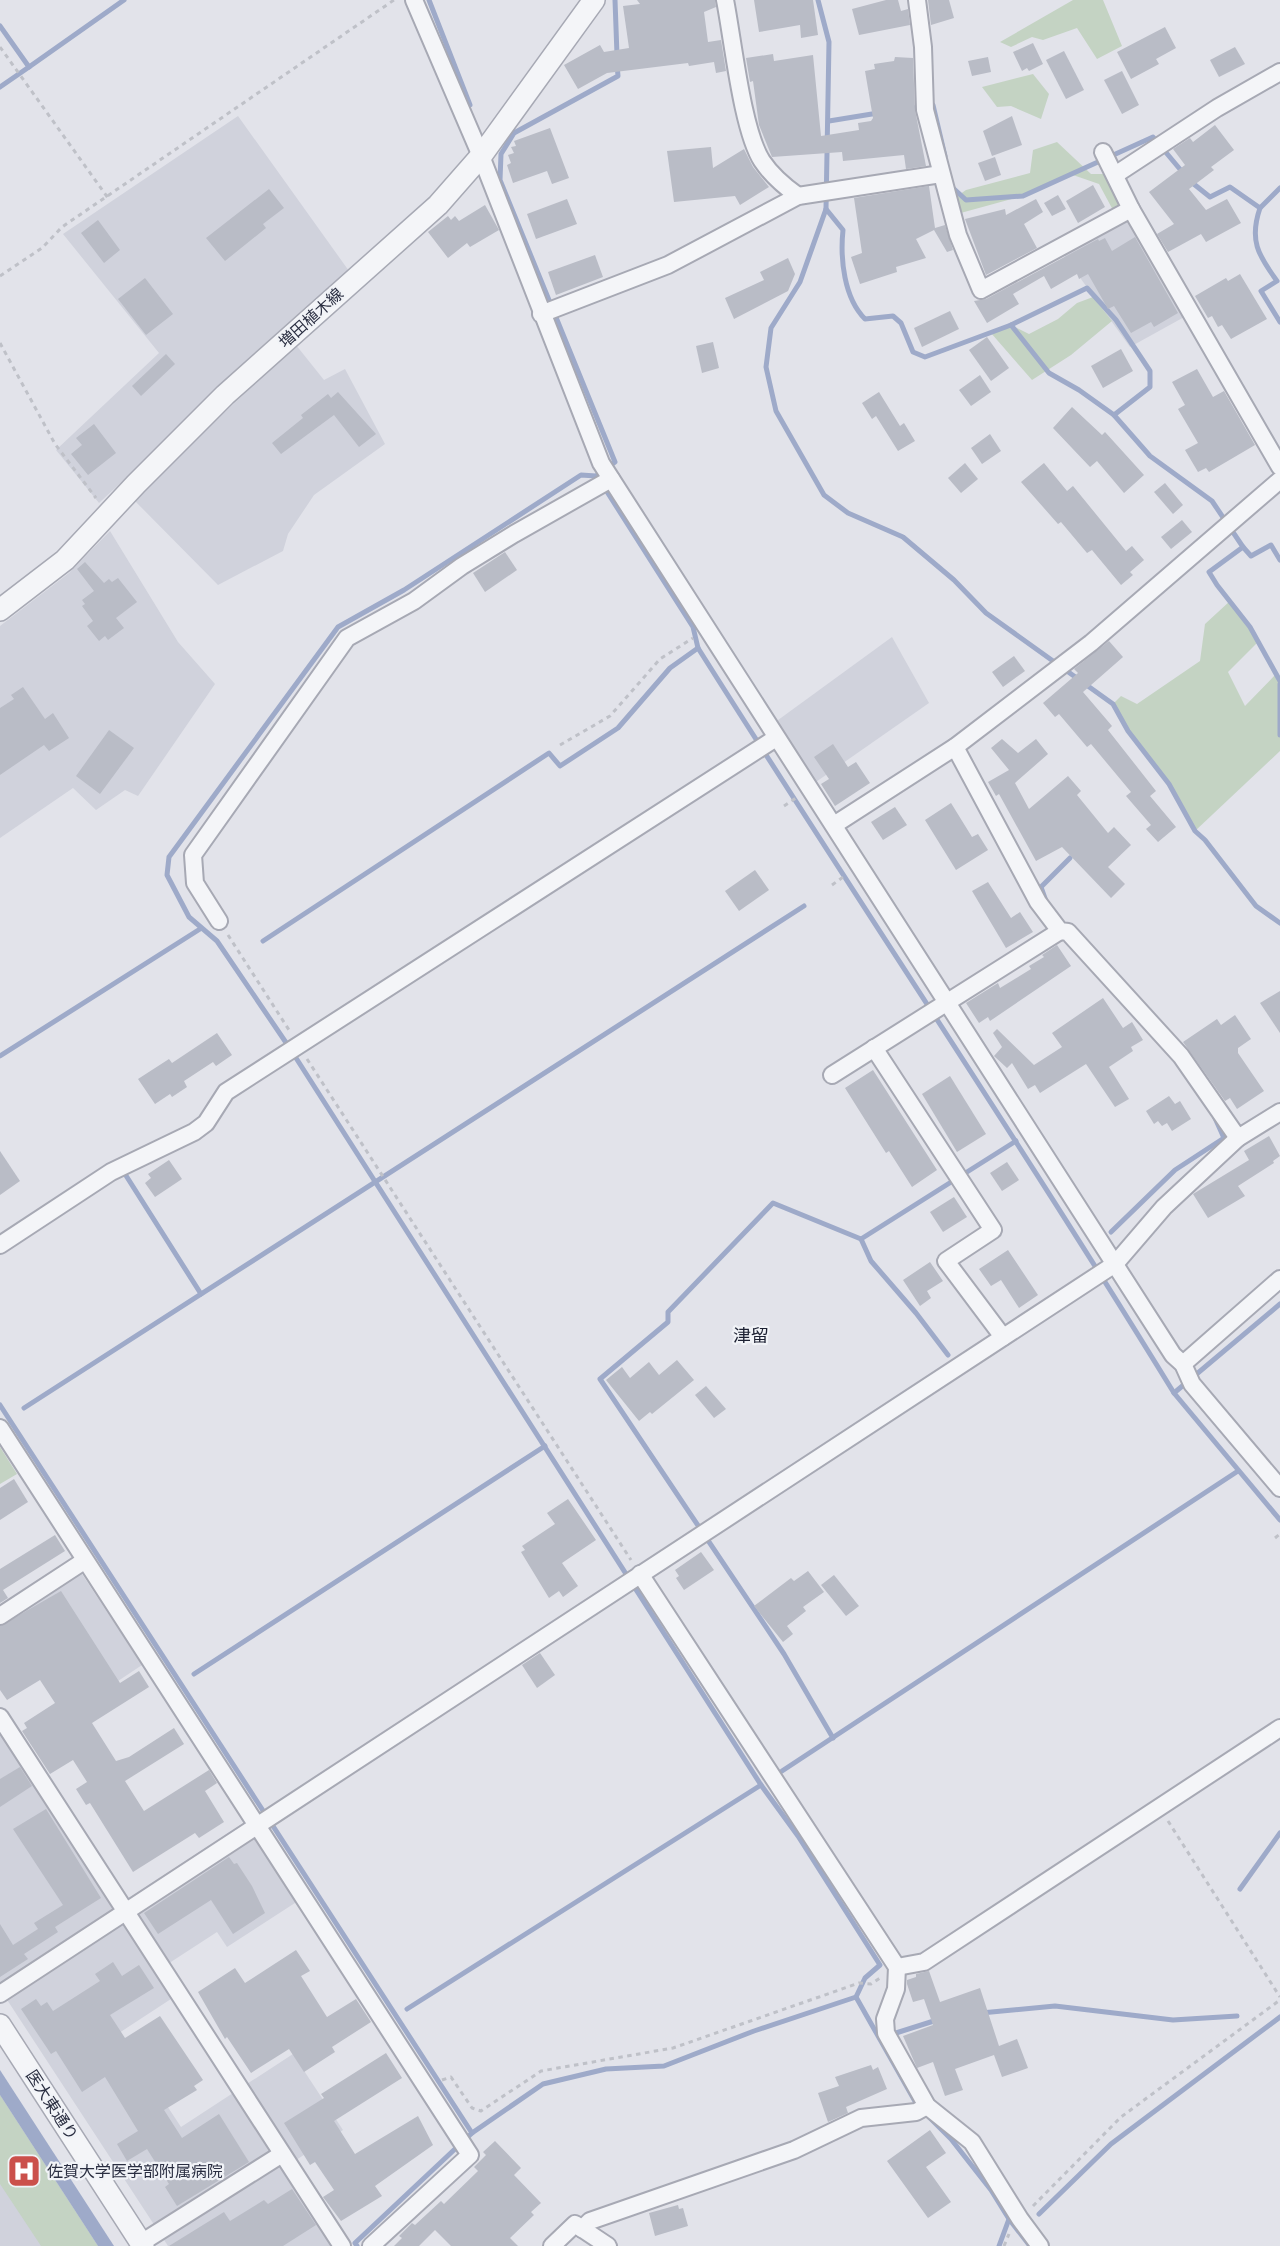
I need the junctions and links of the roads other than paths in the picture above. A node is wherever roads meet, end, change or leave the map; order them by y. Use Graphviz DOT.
graph roads {
  1 [pos="414,0"];
  2 [pos="594,0"];
  3 [pos="725,0"];
  4 [pos="917,0"];
  5 [pos="1280,72"];
  6 [pos="481,156"];
  7 [pos="941,174"];
  8 [pos="798,196"];
  9 [pos="1131,209"];
  10 [pos="549,311"];
  11 [pos="1280,467"];
  12 [pos="605,477"];
  13 [pos="1280,480"];
  14 [pos="0,610"];
  15 [pos="776,738"];
  16 [pos="955,747"];
  17 [pos="834,825"];
  18 [pos="215,915"];
  19 [pos="1064,932"];
  20 [pos="943,1003"];
  21 [pos="874,1048"];
  22 [pos="832,1075"];
  23 [pos="1280,1112"];
  24 [pos="1238,1138"];
  25 [pos="0,1245"];
  26 [pos="1108,1269"];
  27 [pos="1280,1279"];
  28 [pos="1003,1337"];
  29 [pos="1187,1375"];
  30 [pos="0,1428"];
  31 [pos="1280,1488"];
  32 [pos="84,1561"];
  33 [pos="633,1578"];
  34 [pos="0,1616"];
  35 [pos="0,1717"];
  36 [pos="1280,1728"];
  37 [pos="265,1822"];
  38 [pos="126,1912"];
  39 [pos="897,1967"];
  40 [pos="0,1994"];
  41 [pos="0,2025"];
  42 [pos="921,2109"];
  43 [pos="282,2154"];
  44 [pos="582,2229"];
  45 [pos="142,2245"];
  46 [pos="342,2246"];
  47 [pos="371,2246"];
  48 [pos="552,2246"];
  49 [pos="608,2246"];
  50 [pos="1041,2246"];
  1 -- 6 [label="street"];
  2 -- 6 [label="street, 増田植木線"];
  3 -- 8 [label="street"];
  4 -- 7 [label="street"];
  5 -- 9 [label="street"];
  6 -- 10 [label="street"];
  6 -- 14 [label="street, 増田植木線"];
  7 -- 8 [label="street"];
  7 -- 9 [label="street"];
  8 -- 10 [label="street"];
  9 -- 11 [label="street"];
  10 -- 12 [label="street"];
  12 -- 15 [label="street"];
  12 -- 18 [label="street"];
  13 -- 16 [label="street"];
  15 -- 17 [label="street"];
  15 -- 25 [label="street"];
  16 -- 17 [label="street"];
  16 -- 19 [label="street"];
  17 -- 20 [label="street"];
  19 -- 20 [label="street"];
  19 -- 24 [label="street"];
  20 -- 21 [label="street"];
  20 -- 26 [label="street"];
  21 -- 22 [label="street"];
  21 -- 28 [label="street"];
  23 -- 24 [label="street"];
  24 -- 26 [label="street"];
  26 -- 28 [label="street"];
  26 -- 29 [label="street"];
  27 -- 29 [label="street"];
  28 -- 33 [label="street"];
  29 -- 31 [label="street"];
  30 -- 32 [label="street"];
  32 -- 34 [label="street"];
  32 -- 37 [label="street"];
  33 -- 37 [label="street"];
  33 -- 39 [label="street"];
  35 -- 38 [label="street"];
  36 -- 39 [label="street"];
  37 -- 38 [label="street"];
  37 -- 47 [label="street"];
  38 -- 40 [label="street"];
  38 -- 43 [label="street"];
  39 -- 42 [label="street"];
  41 -- 45 [label="street, 医大東通り"];
  42 -- 44 [label="street"];
  42 -- 50 [label="street"];
  43 -- 45 [label="street"];
  43 -- 46 [label="street"];
  44 -- 48 [label="street"];
  44 -- 49 [label="street"];
}
